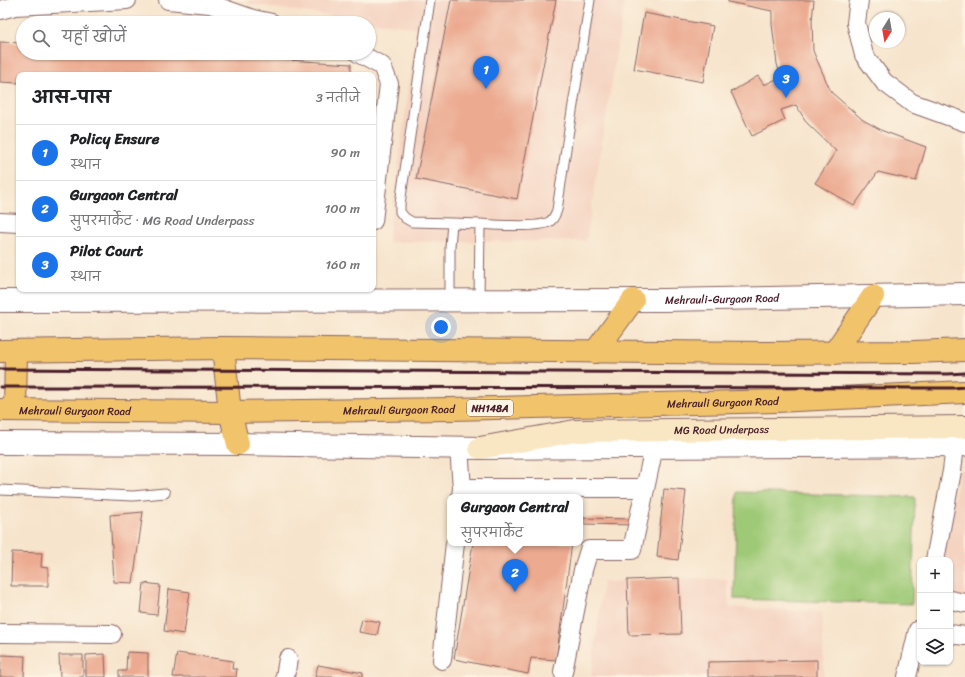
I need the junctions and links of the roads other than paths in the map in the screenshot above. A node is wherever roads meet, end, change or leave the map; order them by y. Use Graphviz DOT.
graph roads {
  1 [pos="127,0"];
  2 [pos="168,0"];
  3 [pos="430,0"];
  4 [pos="590,0"];
  5 [pos="859,0"];
  6 [pos="0,10"];
  7 [pos="244,16"];
  8 [pos="371,60"];
  9 [pos="965,122"];
  10 [pos="376,196"];
  11 [pos="0,222"];
  12 [pos="16,222"];
  13 [pos="452,223"];
  14 [pos="480,224"];
  15 [pos="965,294"];
  16 [pos="161,295"];
  17 [pos="873,296"];
  18 [pos="450,300"];
  19 [pos="479,300"];
  20 [pos="633,300"];
  21 [pos="0,301"];
  22 [pos="223,348"];
  23 [pos="965,350"];
  24 [pos="8,351"];
  25 [pos="596,352"];
  26 [pos="834,353"];
  27 [pos="965,392"];
  28 [pos="7,410"];
  29 [pos="230,412"];
  30 [pos="962,441"];
  31 [pos="0,443"];
  32 [pos="238,444"];
  33 [pos="654,447"];
  34 [pos="470,448"];
  35 [pos="645,488"];
  36 [pos="0,490"];
  37 [pos="461,492"];
  38 [pos="165,493"];
  39 [pos="455,546"];
  40 [pos="936,557"];
  41 [pos="948,557"];
  42 [pos="953,601"];
  43 [pos="965,603"];
  44 [pos="919,629"];
  45 [pos="0,633"];
  46 [pos="112,634"];
  47 [pos="953,634"];
  48 [pos="965,636"];
  49 [pos="288,659"];
  50 [pos="442,660"];
  51 [pos="563,672"];
  52 [pos="285,677"];
  53 [pos="906,677"];
  1 -- 6 [label="street"];
  2 -- 7 [label="street"];
  3 -- 13 [label="lane"];
  4 -- 14 [label="lane"];
  5 -- 9 [label="street"];
  8 -- 10 [label="street"];
  11 -- 12 [label="street"];
  13 -- 14 [label="lane"];
  13 -- 18 [label="lane"];
  14 -- 19 [label="lane"];
  15 -- 17 [label="street, Mehrauli-Gurgaon Road"];
  16 -- 18 [label="street, Mehrauli-Gurgaon Road"];
  16 -- 21 [label="street, Mehrauli-Gurgaon Road"];
  17 -- 20 [label="street, Mehrauli-Gurgaon Road"];
  17 -- 26 [label="highway"];
  18 -- 19 [label="street, Mehrauli-Gurgaon Road"];
  19 -- 20 [label="street, Mehrauli-Gurgaon Road"];
  20 -- 25 [label="highway"];
  22 -- 24 [label="highway"];
  22 -- 25 [label="highway"];
  22 -- 29 [label="highway"];
  23 -- 26 [label="highway"];
  24 -- 28 [label="highway"];
  25 -- 26 [label="highway"];
  27 -- 29 [label="highway, Mehrauli Gurgaon Road / NH148A"];
  28 -- 29 [label="highway, Mehrauli Gurgaon Road / NH148A"];
  29 -- 32 [label="highway"];
  30 -- 33 [label="street"];
  30 -- 34 [label="main road, MG Road Underpass"];
  30 -- 40 [label="street"];
  30 -- 41 [label="street"];
  31 -- 32 [label="street"];
  32 -- 34 [label="street"];
  33 -- 34 [label="street"];
  33 -- 35 [label="street"];
  34 -- 37 [label="street"];
  35 -- 37 [label="street"];
  35 -- 51 [label="street"];
  36 -- 38 [label="lane"];
  39 -- 50 [label="street"];
  42 -- 43 [label="street"];
  44 -- 53 [label="street"];
  45 -- 46 [label="street"];
  47 -- 48 [label="street"];
  49 -- 52 [label="street"];
}
